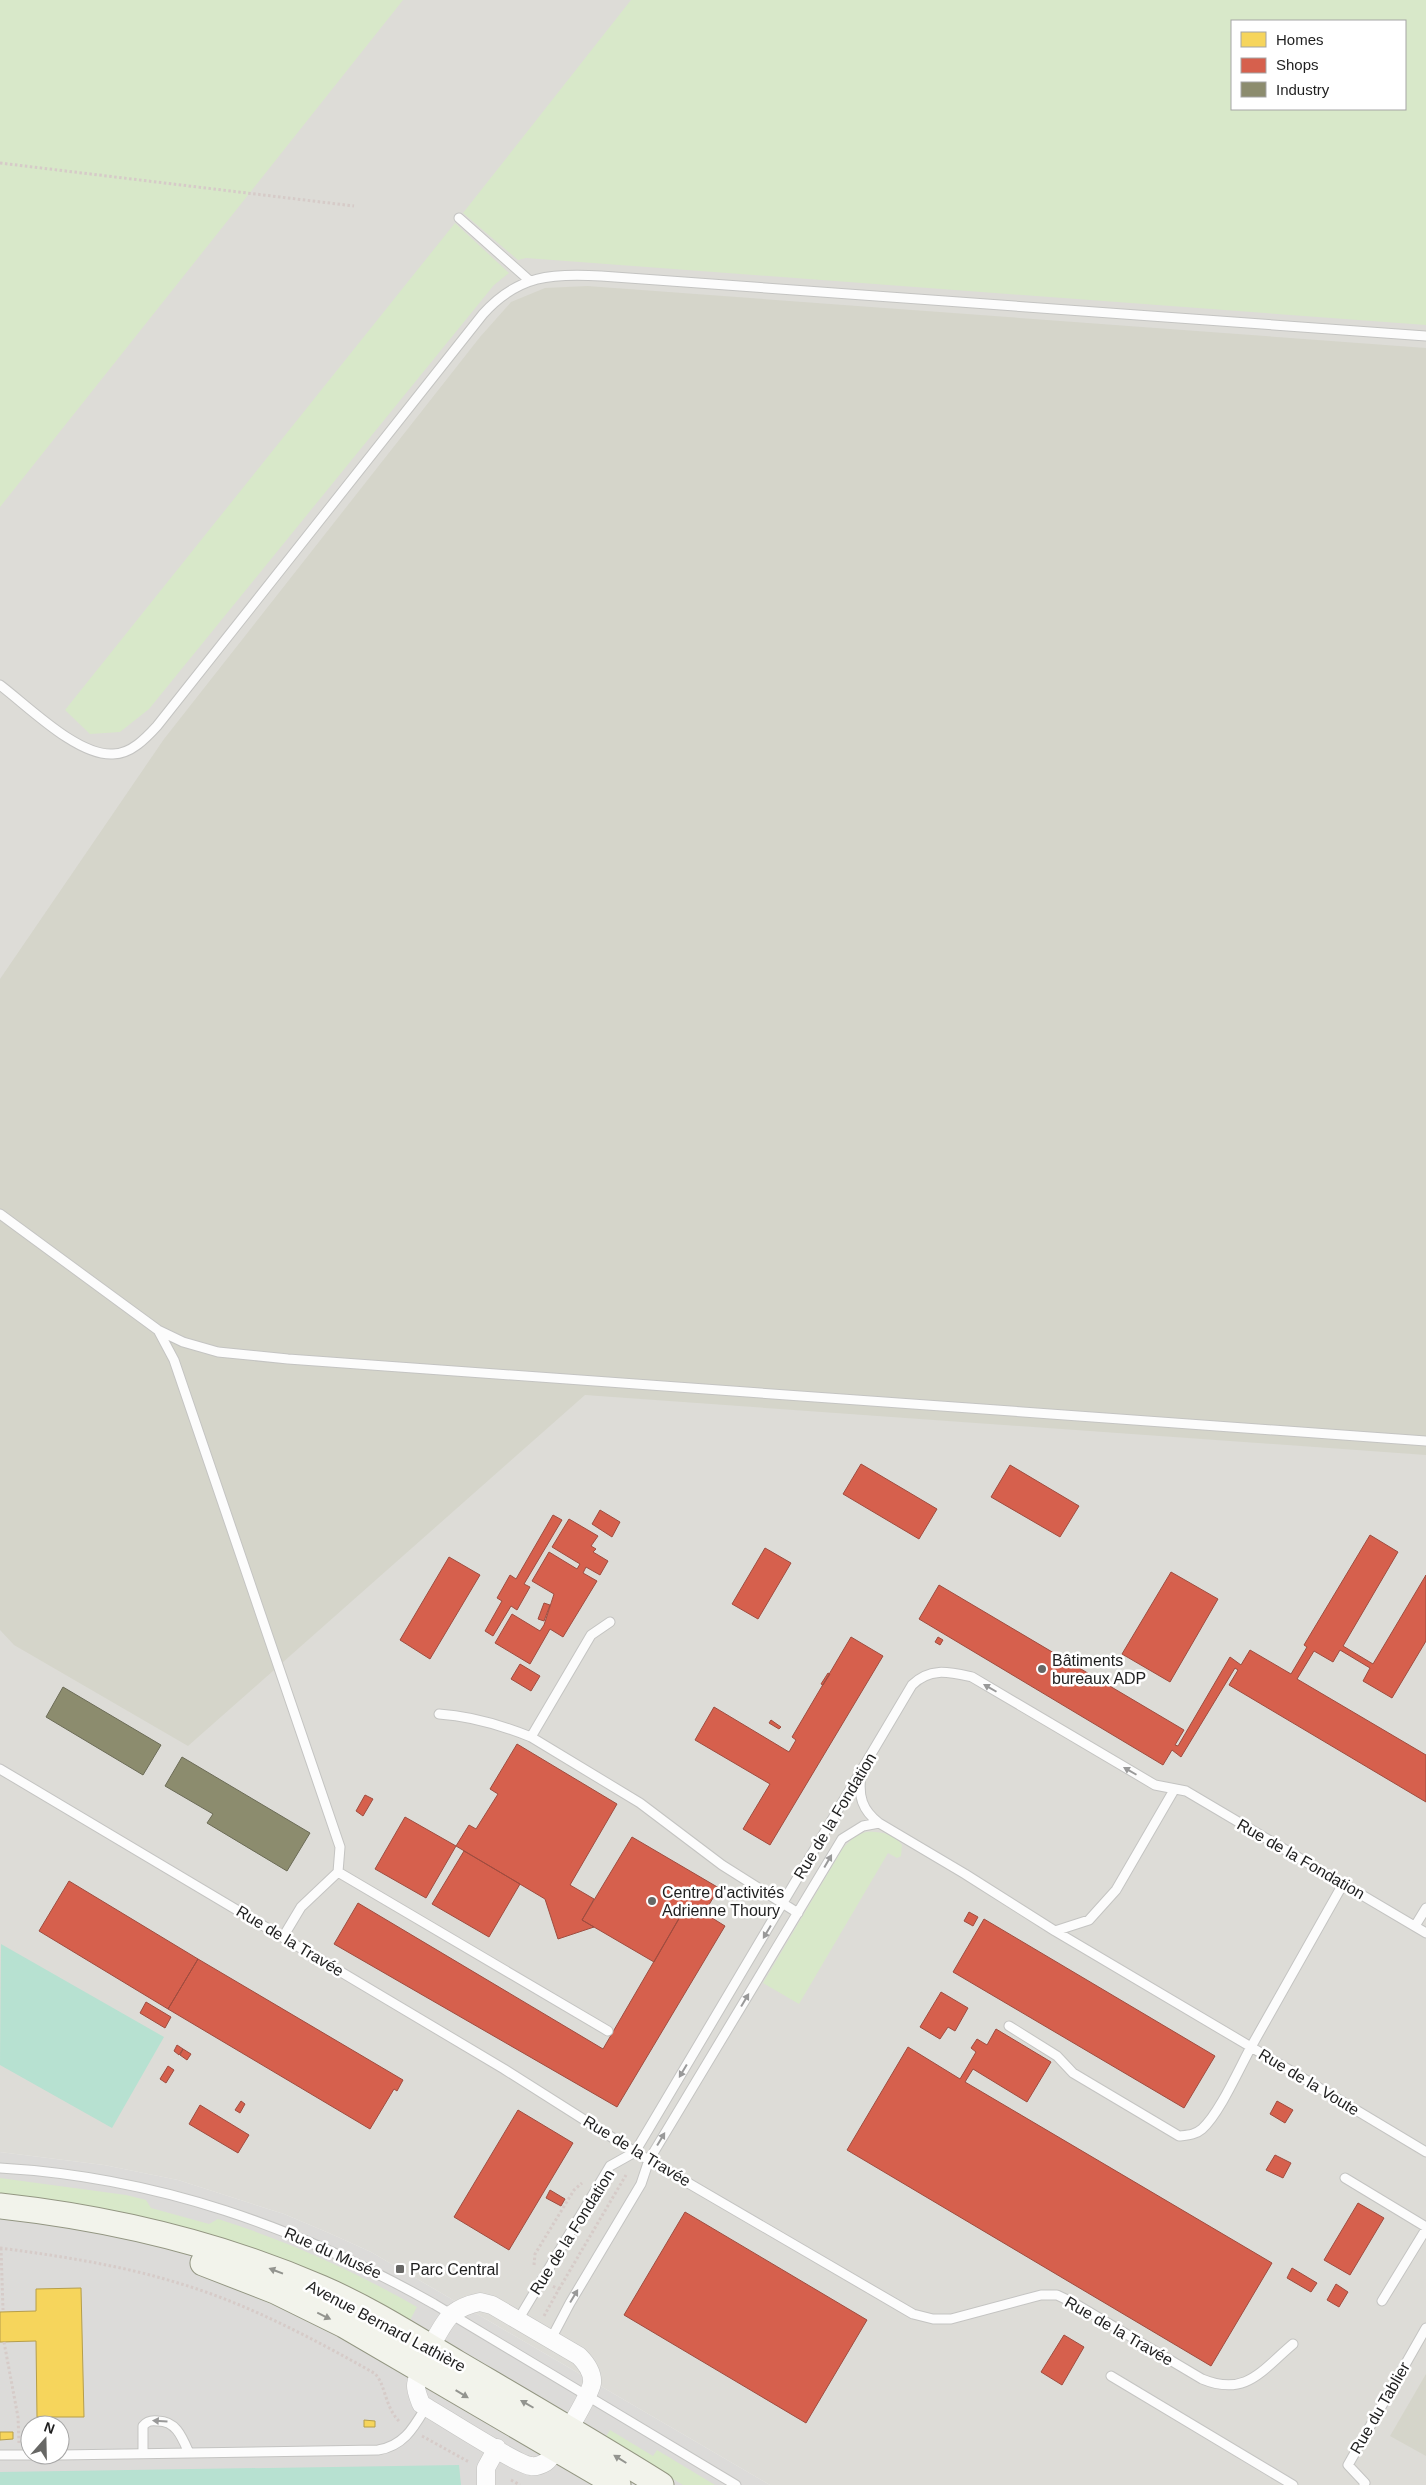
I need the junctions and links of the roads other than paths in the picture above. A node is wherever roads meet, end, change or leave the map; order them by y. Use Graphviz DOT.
graph roads {
  1 [pos="459,218"];
  2 [pos="530,280"];
  3 [pos="1426,336"];
  4 [pos="0,685"];
  5 [pos="0,1214"];
  6 [pos="158,1330"];
  7 [pos="1426,1441"];
  8 [pos="610,1622"];
  9 [pos="438,1714"];
  10 [pos="531,1738"];
  11 [pos="0,1769"];
  12 [pos="861,1773"];
  13 [pos="1174,1790"];
  14 [pos="879,1823"];
  15 [pos="338,1872"];
  16 [pos="1343,1884"];
  17 [pos="783,1904"];
  18 [pos="1426,1908"];
  19 [pos="798,1913"];
  20 [pos="1415,1926"];
  21 [pos="1056,1931"];
  22 [pos="1426,1933"];
  23 [pos="283,1937"];
  24 [pos="1009,2026"];
  25 [pos="608,2031"];
  26 [pos="1251,2048"];
  27 [pos="635,2152"];
  28 [pos="1426,2152"];
  29 [pos="649,2160"];
  30 [pos="0,2168"];
  31 [pos="1344,2178"];
  32 [pos="0,2206"];
  33 [pos="0,2220"];
  34 [pos="1426,2228"];
  35 [pos="1382,2301"];
  36 [pos="452,2314"];
  37 [pos="518,2320"];
  38 [pos="1426,2328"];
  39 [pos="551,2339"];
  40 [pos="1293,2344"];
  41 [pos="426,2358"];
  42 [pos="1111,2376"];
  43 [pos="587,2396"];
  44 [pos="426,2407"];
  45 [pos="562,2439"];
  46 [pos="497,2448"];
  47 [pos="190,2453"];
  48 [pos="143,2454"];
  49 [pos="20,2455"];
  50 [pos="70,2455"];
  51 [pos="0,2456"];
  52 [pos="486,2477"];
  53 [pos="618,2485"];
  54 [pos="661,2485"];
  55 [pos="736,2485"];
  56 [pos="1293,2485"];
  57 [pos="1364,2485"];
  1 -- 2 [label="lane"];
  2 -- 3 [label="lane"];
  2 -- 4 [label="lane"];
  5 -- 6 [label="lane"];
  6 -- 7 [label="lane"];
  6 -- 15 [label="lane"];
  8 -- 10 [label="lane"];
  9 -- 10 [label="lane"];
  10 -- 17 [label="lane"];
  11 -- 23 [label="lane, Rue de la Travée"];
  13 -- 12 [label="lane, Rue de la Fondation, one-way"];
  12 -- 14 [label="lane"];
  12 -- 17 [label="lane, Rue de la Fondation"];
  13 -- 16 [label="lane, Rue de la Fondation"];
  13 -- 21 [label="lane"];
  19 -- 14 [label="lane, Rue de la Fondation, one-way"];
  14 -- 21 [label="lane"];
  15 -- 23 [label="lane"];
  15 -- 25 [label="lane"];
  16 -- 20 [label="lane, Rue de la Fondation"];
  16 -- 26 [label="lane, Rue de la Voute"];
  17 -- 19 [label="lane"];
  17 -- 27 [label="lane, Rue de la Fondation, one-way"];
  18 -- 20 [label="lane"];
  29 -- 19 [label="lane, Rue de la Fondation, one-way"];
  20 -- 22 [label="lane, Rue de la Fondation"];
  21 -- 26 [label="lane"];
  23 -- 27 [label="lane, Rue de la Travée"];
  24 -- 26 [label="lane"];
  26 -- 28 [label="lane, Rue de la Voute"];
  27 -- 29 [label="lane, Rue de la Travée"];
  27 -- 37 [label="lane, Rue de la Fondation"];
  39 -- 29 [label="lane, Rue de la Fondation, one-way"];
  29 -- 40 [label="lane, Rue de la Travée"];
  30 -- 36 [label="lane, Rue du Musée"];
  31 -- 34 [label="lane"];
  41 -- 32 [label="main road, Avenue Bernard Lathière, one-way"];
  33 -- 41 [label="main road, Avenue Bernard Lathière, one-way"];
  34 -- 35 [label="lane"];
  36 -- 37 [label="street"];
  36 -- 41 [label="street"];
  36 -- 43 [label="lane, Rue du Musée"];
  37 -- 39 [label="street"];
  38 -- 57 [label="lane, Rue du Tablier"];
  39 -- 43 [label="street"];
  41 -- 44 [label="street"];
  41 -- 45 [label="main road, Avenue Bernard Lathière"];
  42 -- 56 [label="lane"];
  43 -- 45 [label="street"];
  43 -- 55 [label="lane, Rue du Musée"];
  44 -- 46 [label="street"];
  44 -- 47 [label="lane"];
  45 -- 46 [label="street"];
  45 -- 53 [label="main road, Avenue Bernard Lathière"];
  54 -- 45 [label="main road, Avenue Bernard Lathière, one-way"];
  46 -- 52 [label="street"];
  47 -- 48 [label="lane"];
  47 -- 48 [label="lane, one-way"];
  48 -- 50 [label="lane"];
  49 -- 51 [label="lane"];
}
